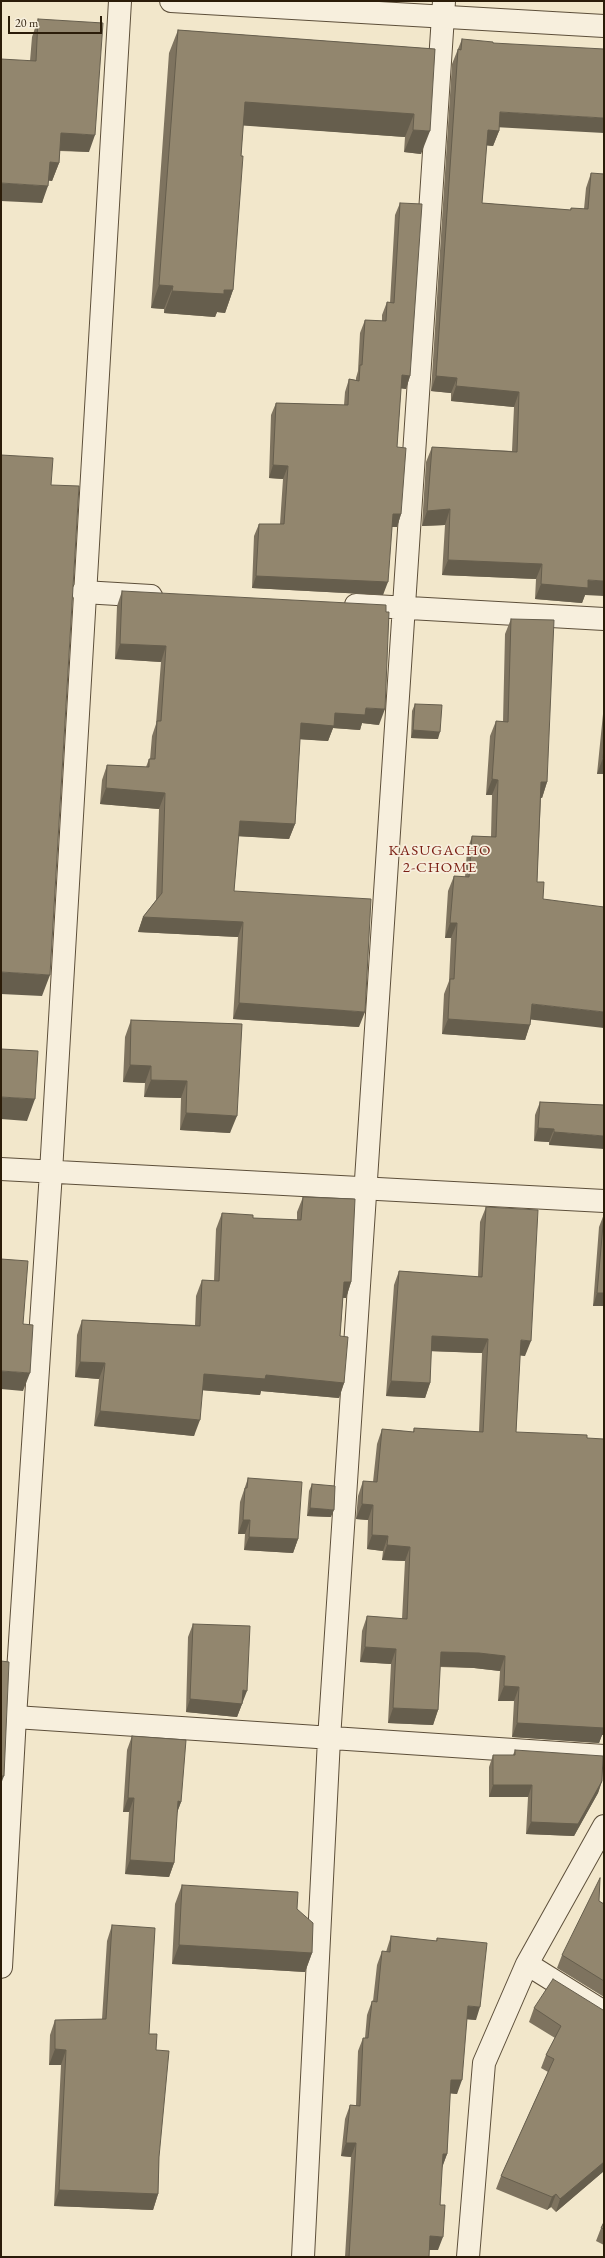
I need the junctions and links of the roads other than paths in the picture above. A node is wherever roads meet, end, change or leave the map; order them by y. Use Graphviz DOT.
graph roads {
  1 [pos="120,1"];
  2 [pos="171,1"];
  3 [pos="444,9"];
  4 [pos="604,26"];
  5 [pos="83,592"];
  6 [pos="169,596"];
  7 [pos="334,604"];
  8 [pos="404,607"];
  9 [pos="604,619"];
  10 [pos="1,1169"];
  11 [pos="51,1172"];
  12 [pos="365,1188"];
  13 [pos="604,1201"];
  14 [pos="15,1717"];
  15 [pos="329,1739"];
  16 [pos="604,1756"];
  17 [pos="604,1826"];
  18 [pos="527,1964"];
  19 [pos="1,1967"];
  20 [pos="604,2012"];
  21 [pos="303,2257"];
  22 [pos="468,2257"];
  1 -- 5 [label="street"];
  2 -- 3 [label="street"];
  3 -- 4 [label="street"];
  3 -- 8 [label="street"];
  5 -- 6 [label="street"];
  5 -- 11 [label="street"];
  7 -- 8 [label="street"];
  8 -- 9 [label="street"];
  8 -- 12 [label="street"];
  10 -- 11 [label="street"];
  11 -- 12 [label="street"];
  11 -- 14 [label="street"];
  12 -- 13 [label="street"];
  12 -- 15 [label="street"];
  14 -- 15 [label="street"];
  14 -- 19 [label="street"];
  15 -- 16 [label="street"];
  15 -- 21 [label="street"];
  17 -- 18 [label="street"];
  18 -- 20 [label="street"];
  18 -- 22 [label="street"];
}
